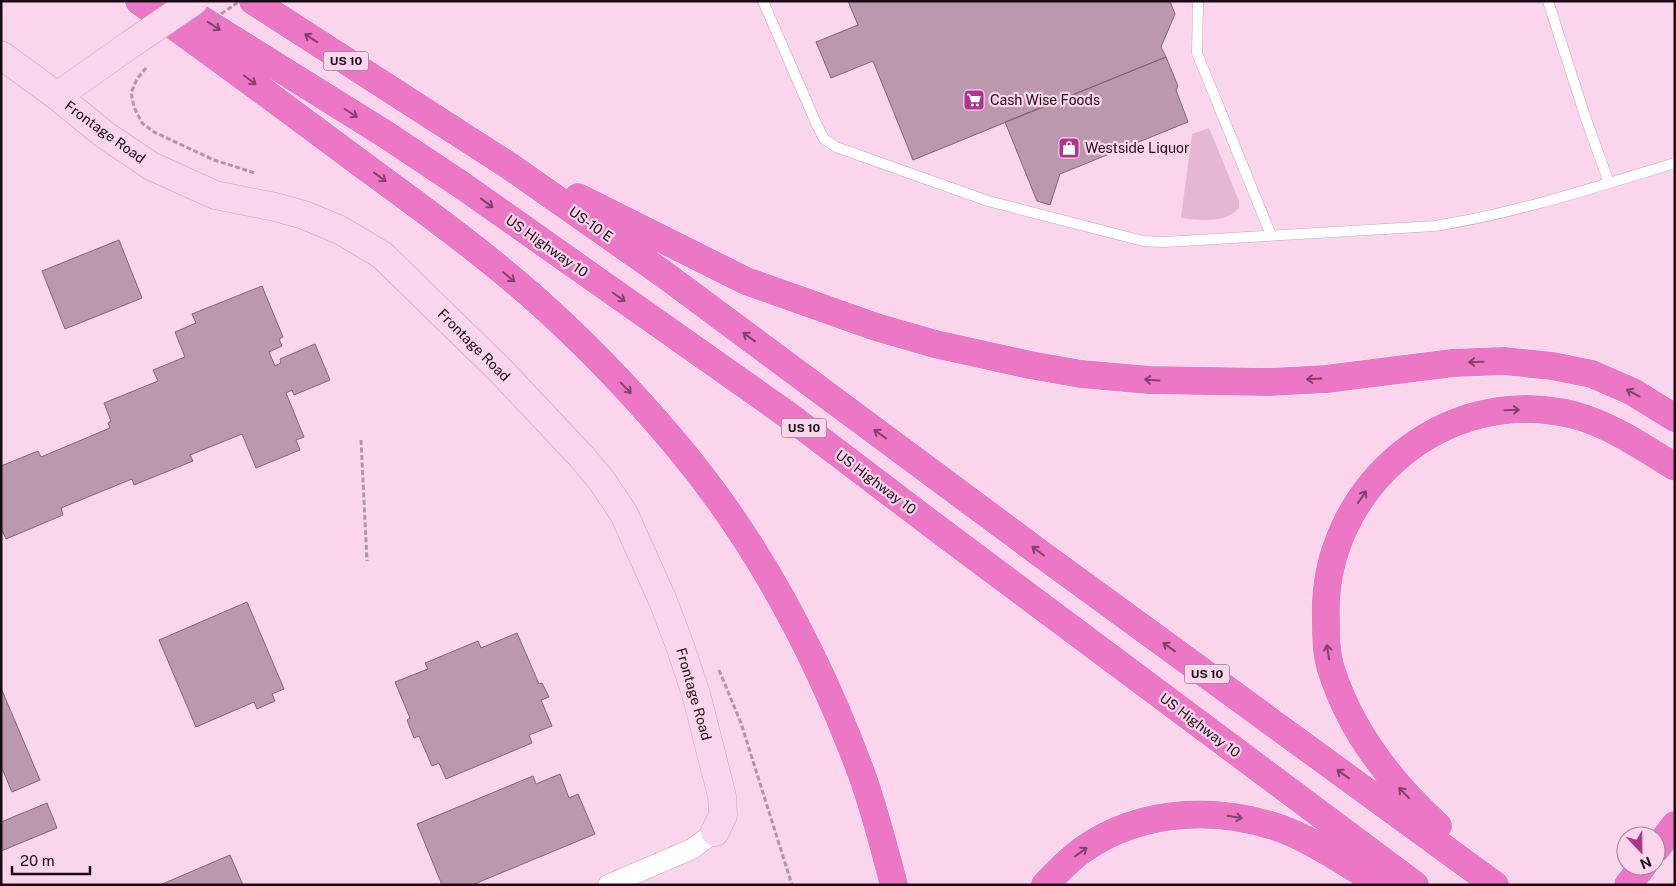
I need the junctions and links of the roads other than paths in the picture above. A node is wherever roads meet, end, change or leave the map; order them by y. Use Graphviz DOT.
graph roads {
  1 [pos="139,1"];
  2 [pos="172,1"];
  3 [pos="194,1"];
  4 [pos="253,1"];
  5 [pos="763,1"];
  6 [pos="1197,1"];
  7 [pos="1548,1"];
  8 [pos="1,55"];
  9 [pos="57,96"];
  10 [pos="440,122"];
  11 [pos="1675,163"];
  12 [pos="1609,183"];
  13 [pos="1271,236"];
  14 [pos="1675,418"];
  15 [pos="1675,466"];
  16 [pos="1675,825"];
  17 [pos="715,832"];
  18 [pos="1666,836"];
  19 [pos="608,885"];
  20 [pos="894,885"];
  21 [pos="1045,885"];
  22 [pos="1381,885"];
  23 [pos="1415,885"];
  24 [pos="1495,885"];
  25 [pos="1504,885"];
  1 -- 20 [label="highway, one-way"];
  2 -- 23 [label="highway, US Highway 10 / US 10, one-way"];
  3 -- 9 [label="street, bridge"];
  10 -- 4 [label="highway, US-10 E / US 10, one-way"];
  5 -- 13 [label="lane"];
  6 -- 13 [label="lane"];
  7 -- 12 [label="lane"];
  8 -- 9 [label="street, Frontage Road"];
  9 -- 17 [label="street, Frontage Road"];
  14 -- 10 [label="highway, one-way"];
  24 -- 10 [label="highway, US-10 E / US 10, one-way"];
  11 -- 12 [label="lane"];
  12 -- 13 [label="lane"];
  25 -- 15 [label="highway, one-way"];
  16 -- 18 [label="highway"];
  17 -- 19 [label="street"];
  21 -- 22 [label="highway, one-way"];
}
